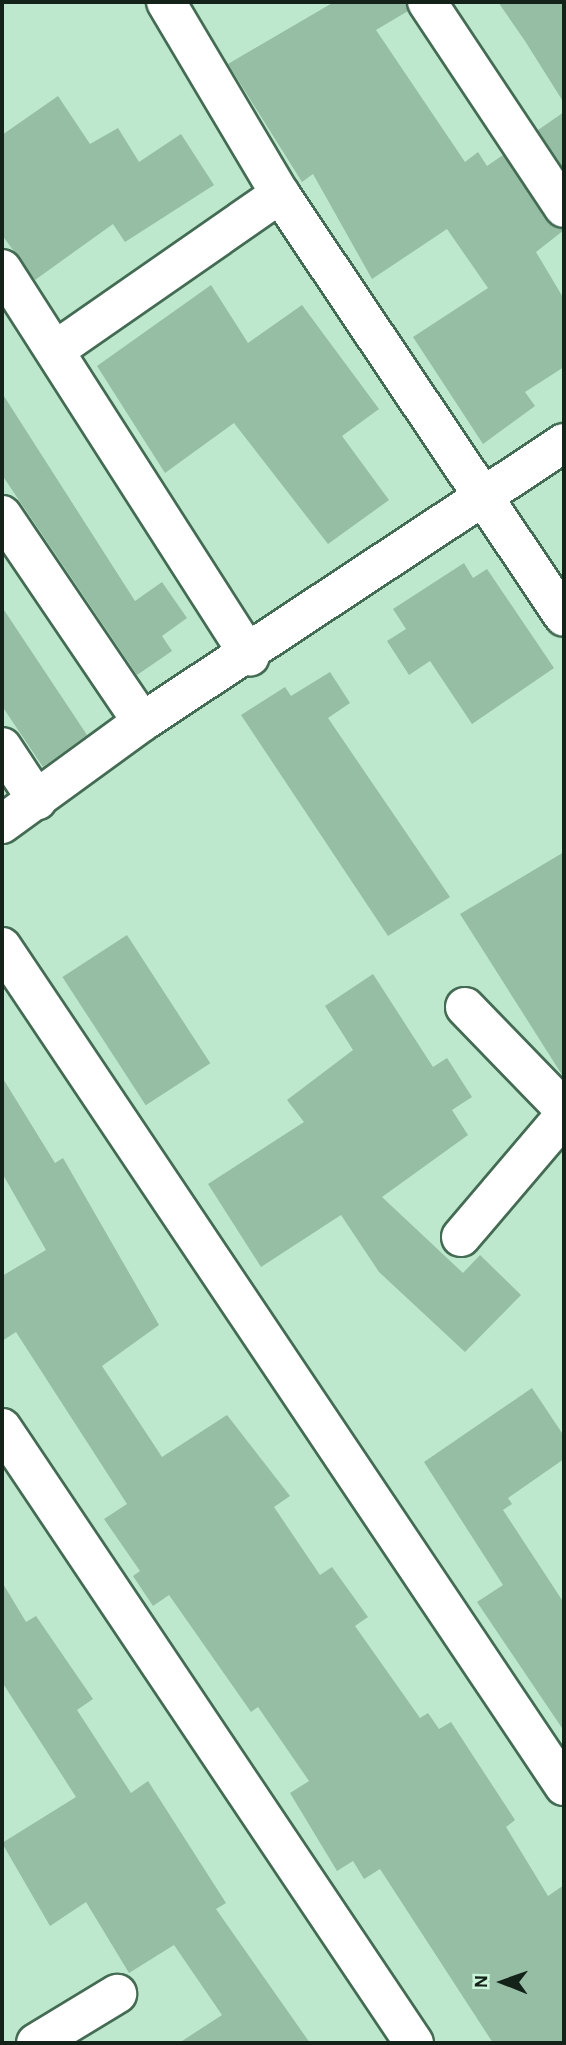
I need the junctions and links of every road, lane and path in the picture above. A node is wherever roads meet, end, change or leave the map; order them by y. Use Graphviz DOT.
graph roads {
  1 [pos="166,2"];
  2 [pos="427,2"];
  3 [pos="280,194"];
  4 [pos="564,208"];
  5 [pos="2,269"];
  6 [pos="57,349"];
  7 [pos="564,443"];
  8 [pos="482,495"];
  9 [pos="2,515"];
  10 [pos="564,617"];
  11 [pos="250,657"];
  12 [pos="142,722"];
  13 [pos="2,747"];
  14 [pos="37,800"];
  15 [pos="2,824"];
  16 [pos="2,947"];
  17 [pos="465,1007"];
  18 [pos="564,1109"];
  19 [pos="564,1116"];
  20 [pos="461,1237"];
  21 [pos="2,1428"];
  22 [pos="564,1786"];
  23 [pos="117,1994"];
  24 [pos="36,2043"];
  25 [pos="414,2043"];
  1 -- 3 [label="street"];
  2 -- 4 [label="street"];
  3 -- 6 [label="street"];
  3 -- 8 [label="street"];
  5 -- 6 [label="street"];
  6 -- 11 [label="street"];
  7 -- 8 [label="street"];
  8 -- 10 [label="street"];
  8 -- 11 [label="street"];
  9 -- 12 [label="street"];
  11 -- 12 [label="street"];
  12 -- 14 [label="street"];
  13 -- 14 [label="street"];
  14 -- 15 [label="street"];
  16 -- 22 [label="street"];
  17 -- 18 [label="street"];
  19 -- 20 [label="street"];
  21 -- 25 [label="street"];
  23 -- 24 [label="street"];
}
